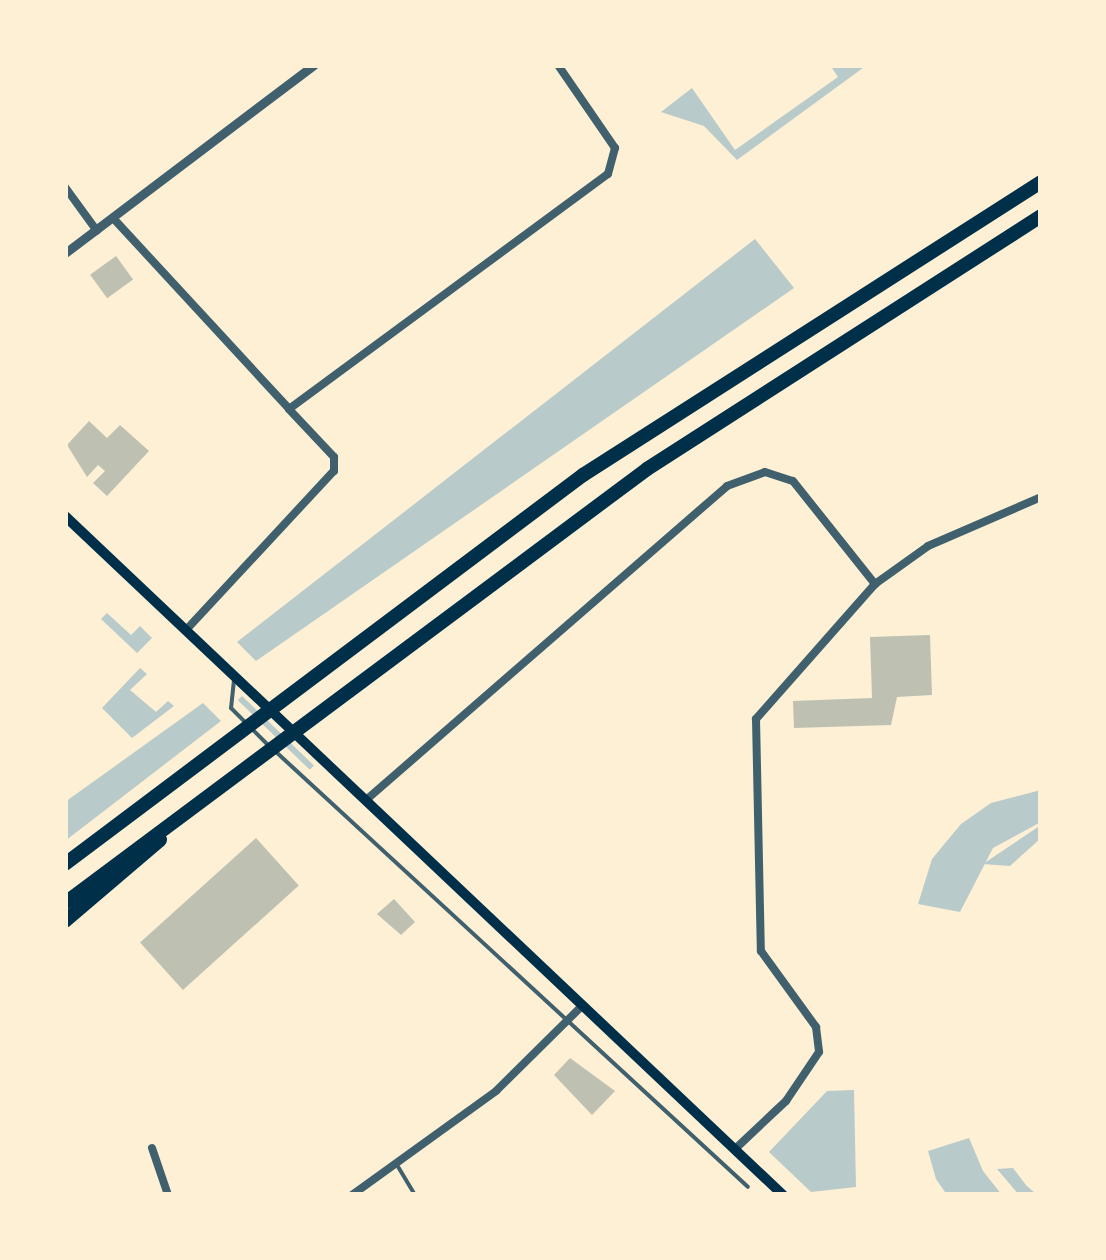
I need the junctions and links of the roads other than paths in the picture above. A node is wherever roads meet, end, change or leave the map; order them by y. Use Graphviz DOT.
graph roads {
  1 [pos="314,65"];
  2 [pos="558,65"];
  3 [pos="1041,182"];
  4 [pos="65,188"];
  5 [pos="1041,216"];
  6 [pos="113,218"];
  7 [pos="96,231"];
  8 [pos="65,253"];
  9 [pos="289,409"];
  10 [pos="1041,497"];
  11 [pos="65,516"];
  12 [pos="874,584"];
  13 [pos="186,630"];
  14 [pos="234,676"];
  15 [pos="219,785"];
  16 [pos="366,800"];
  17 [pos="65,864"];
  18 [pos="65,903"];
  19 [pos="65,921"];
  20 [pos="582,1004"];
  21 [pos="566,1022"];
  22 [pos="152,1148"];
  23 [pos="735,1149"];
  24 [pos="398,1166"];
  25 [pos="748,1187"];
  26 [pos="168,1195"];
  27 [pos="352,1195"];
  28 [pos="415,1195"];
  29 [pos="783,1195"];
  1 -- 6 [label="street"];
  2 -- 9 [label="street"];
  3 -- 17 [label="highway"];
  4 -- 7 [label="street"];
  5 -- 15 [label="highway"];
  6 -- 7 [label="street"];
  6 -- 9 [label="street"];
  7 -- 8 [label="street"];
  9 -- 13 [label="street"];
  10 -- 12 [label="street"];
  11 -- 13 [label="main road"];
  12 -- 16 [label="street"];
  12 -- 23 [label="street"];
  13 -- 14 [label="main road"];
  14 -- 16 [label="main road"];
  14 -- 21 [label="lane"];
  15 -- 18 [label="highway"];
  15 -- 19 [label="highway"];
  16 -- 20 [label="main road"];
  20 -- 21 [label="street"];
  20 -- 23 [label="main road"];
  21 -- 24 [label="street"];
  21 -- 25 [label="lane"];
  22 -- 26 [label="street"];
  23 -- 29 [label="main road"];
  24 -- 27 [label="street"];
  24 -- 28 [label="lane"];
}
